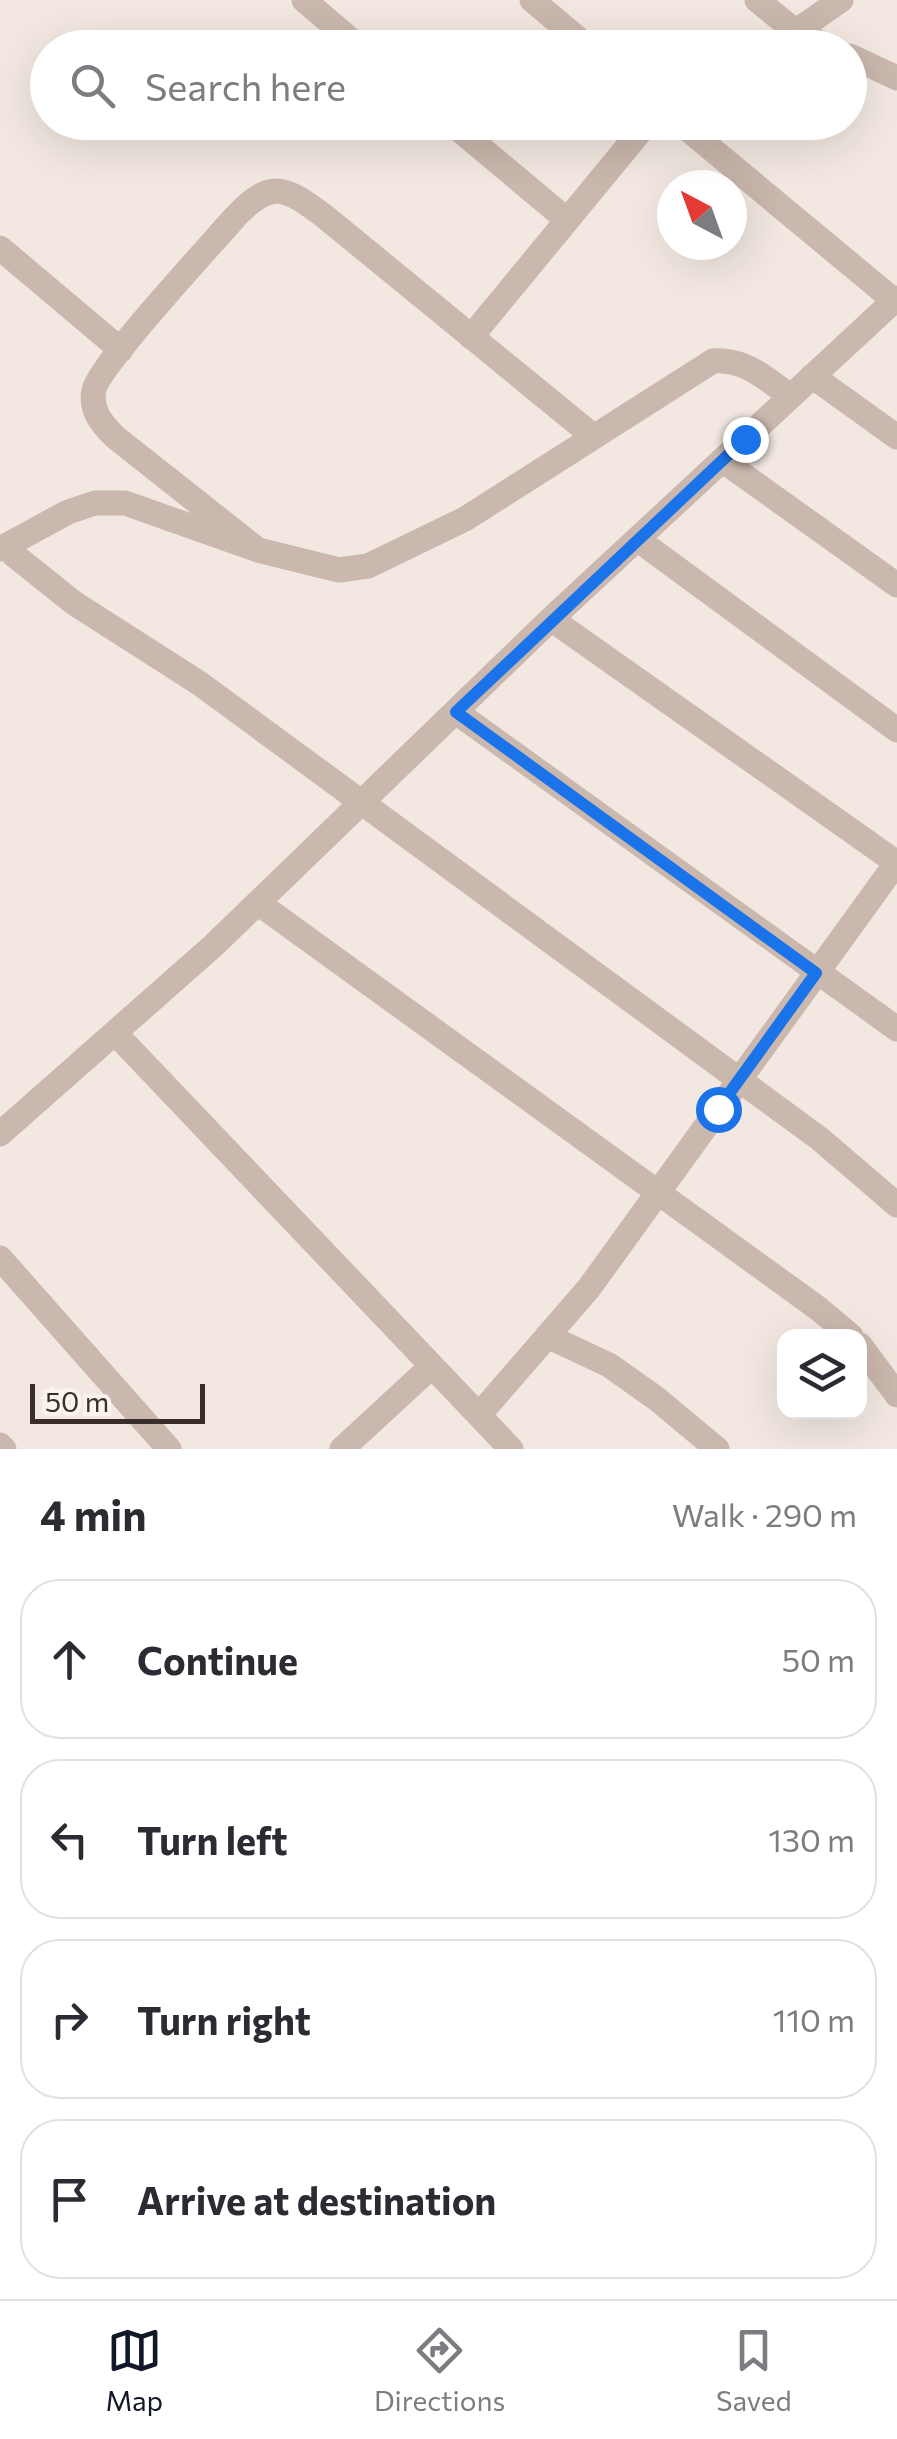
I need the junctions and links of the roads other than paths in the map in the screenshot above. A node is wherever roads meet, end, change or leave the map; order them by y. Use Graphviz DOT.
graph roads {
  1 [pos="304,0"];
  2 [pos="532,0"];
  3 [pos="757,0"];
  4 [pos="841,0"];
  5 [pos="339,30"];
  6 [pos="568,30"];
  7 [pos="794,30"];
  8 [pos="796,30"];
  9 [pos="867,64"];
  10 [pos="897,78"];
  11 [pos="471,140"];
  12 [pos="633,140"];
  13 [pos="702,140"];
  14 [pos="567,220"];
  15 [pos="0,248"];
  16 [pos="896,300"];
  17 [pos="471,337"];
  18 [pos="121,350"];
  19 [pos="812,376"];
  20 [pos="790,396"];
  21 [pos="592,436"];
  22 [pos="897,437"];
  23 [pos="722,460"];
  24 [pos="637,539"];
  25 [pos="258,550"];
  26 [pos="5,558"];
  27 [pos="897,585"];
  28 [pos="551,619"];
  29 [pos="456,712"];
  30 [pos="897,730"];
  31 [pos="361,804"];
  32 [pos="897,862"];
  33 [pos="258,903"];
  34 [pos="816,973"];
  35 [pos="897,1030"];
  36 [pos="115,1033"];
  37 [pos="738,1081"];
  38 [pos="0,1134"];
  39 [pos="656,1194"];
  40 [pos="897,1205"];
  41 [pos="0,1258"];
  42 [pos="843,1329"];
  43 [pos="547,1336"];
  44 [pos="867,1354"];
  45 [pos="432,1366"];
  46 [pos="897,1394"];
  47 [pos="479,1415"];
  48 [pos="169,1449"];
  49 [pos="342,1449"];
  50 [pos="511,1449"];
  51 [pos="716,1449"];
  1 -- 5 [label="street"];
  2 -- 6 [label="street"];
  3 -- 7 [label="street"];
  4 -- 8 [label="street"];
  9 -- 10 [label="street"];
  11 -- 14 [label="street"];
  12 -- 14 [label="street"];
  13 -- 16 [label="street"];
  14 -- 17 [label="street"];
  15 -- 18 [label="street"];
  16 -- 19 [label="street"];
  17 -- 18 [label="street"];
  17 -- 21 [label="street"];
  18 -- 25 [label="street"];
  19 -- 20 [label="street"];
  19 -- 22 [label="street"];
  20 -- 21 [label="street"];
  20 -- 23 [label="street"];
  21 -- 25 [label="street"];
  23 -- 24 [label="street"];
  23 -- 27 [label="street"];
  24 -- 28 [label="street"];
  24 -- 30 [label="street"];
  25 -- 26 [label="street"];
  26 -- 31 [label="street"];
  28 -- 29 [label="street"];
  28 -- 32 [label="street"];
  29 -- 31 [label="street"];
  29 -- 34 [label="street"];
  31 -- 33 [label="street"];
  31 -- 37 [label="street"];
  32 -- 34 [label="street"];
  33 -- 36 [label="street"];
  33 -- 39 [label="street"];
  34 -- 35 [label="street"];
  34 -- 37 [label="street"];
  36 -- 38 [label="street"];
  36 -- 45 [label="street"];
  37 -- 39 [label="street"];
  37 -- 40 [label="street"];
  39 -- 42 [label="street"];
  39 -- 43 [label="street"];
  41 -- 48 [label="street"];
  43 -- 47 [label="street"];
  43 -- 51 [label="street"];
  44 -- 46 [label="street"];
  45 -- 47 [label="street"];
  45 -- 49 [label="street"];
  47 -- 50 [label="street"];
}
